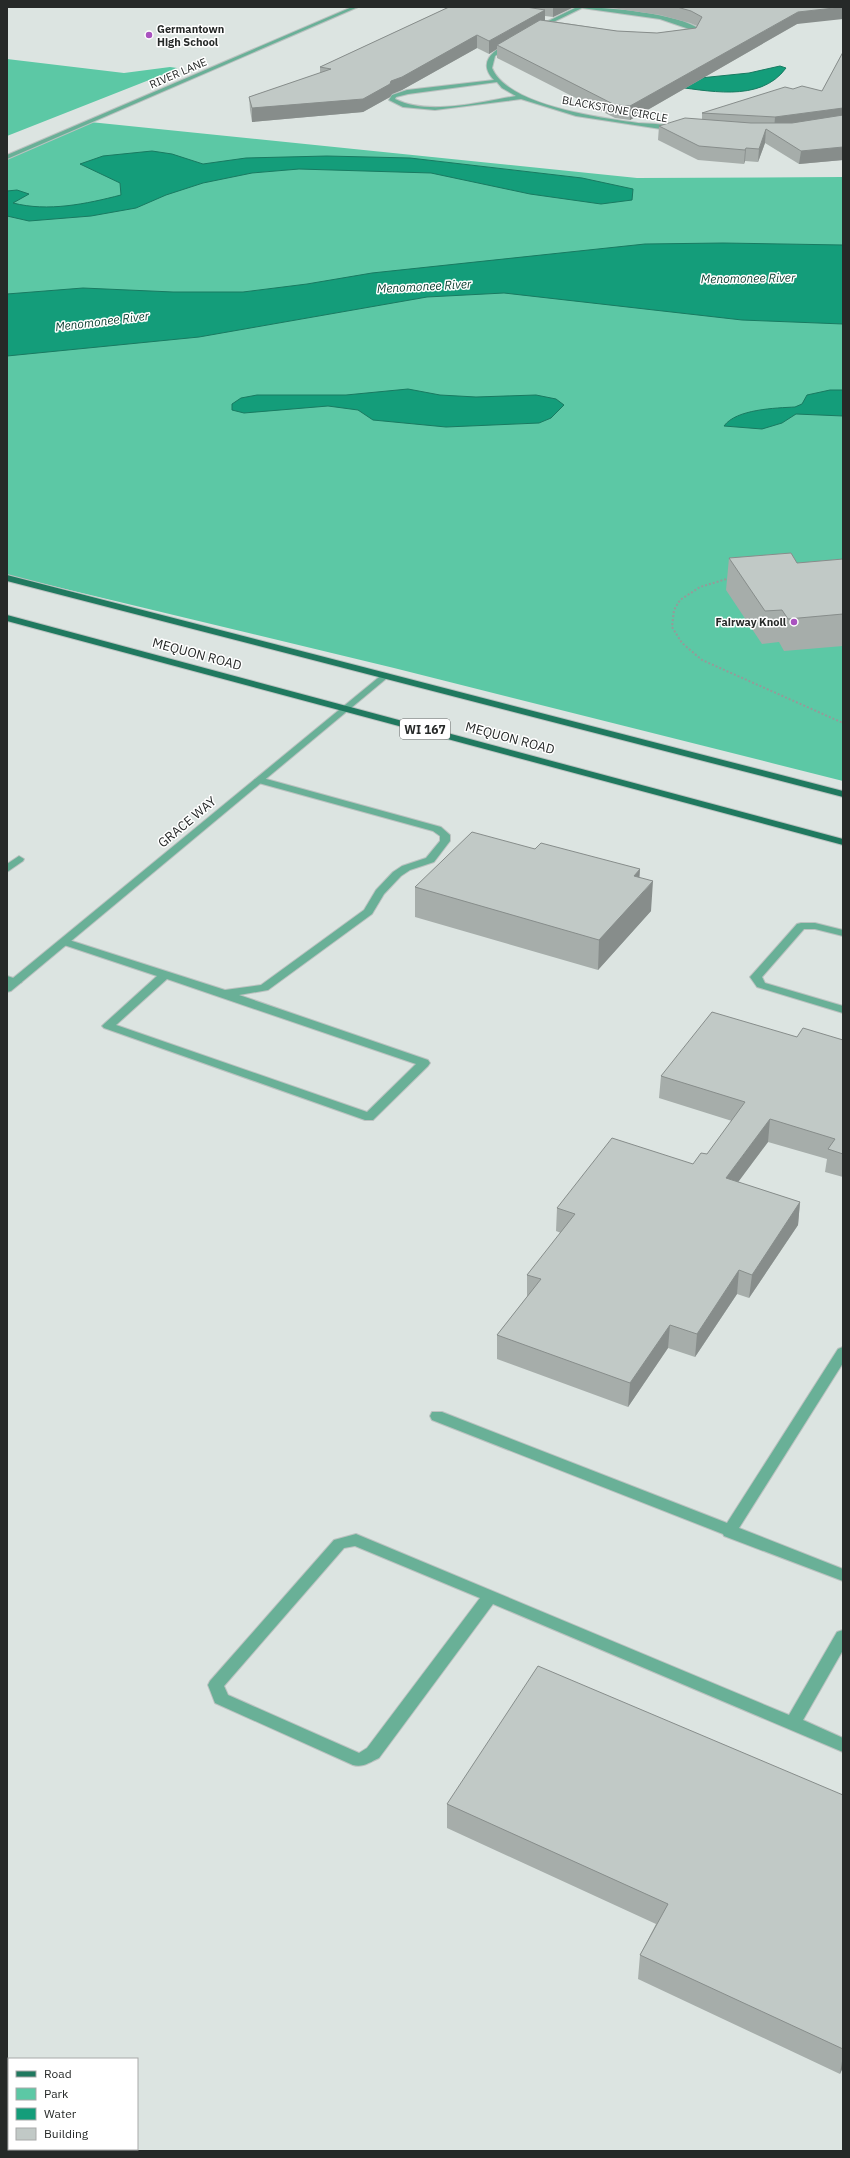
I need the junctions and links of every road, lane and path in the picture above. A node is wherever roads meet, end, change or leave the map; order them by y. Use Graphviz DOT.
graph roads {
  1 [pos="356,7"];
  2 [pos="582,7"];
  3 [pos="553,17"];
  4 [pos="545,19"];
  5 [pos="538,28"];
  6 [pos="553,30"];
  7 [pos="531,31"];
  8 [pos="519,38"];
  9 [pos="686,40"];
  10 [pos="496,81"];
  11 [pos="521,97"];
  12 [pos="678,129"];
  13 [pos="7,157"];
  14 [pos="7,578"];
  15 [pos="730,578"];
  16 [pos="7,618"];
  17 [pos="384,676"];
  18 [pos="346,707"];
  19 [pos="843,723"];
  20 [pos="259,780"];
  21 [pos="843,794"];
  22 [pos="843,842"];
  23 [pos="19,859"];
  24 [pos="7,869"];
  25 [pos="843,934"];
  26 [pos="65,942"];
  27 [pos="166,974"];
  28 [pos="12,980"];
  29 [pos="7,989"];
  30 [pos="224,994"];
  31 [pos="843,1010"];
  32 [pos="843,1352"];
  33 [pos="437,1416"];
  34 [pos="729,1532"];
  35 [pos="843,1575"];
  36 [pos="490,1596"];
  37 [pos="843,1636"];
  38 [pos="794,1723"];
  39 [pos="843,1746"];
  1 -- 13 [label="street, RIVER LANE"];
  2 -- 3 [label="street"];
  2 -- 9 [label="street"];
  3 -- 4 [label="street"];
  3 -- 5 [label="street"];
  5 -- 6 [label="street"];
  5 -- 7 [label="street"];
  8 -- 10 [label="street"];
  10 -- 11 [label="street, BLACKSTONE CIRCLE"];
  10 -- 11 [label="street"];
  11 -- 12 [label="street, BLACKSTONE CIRCLE"];
  14 -- 17 [label="main road, MEQUON ROAD"];
  15 -- 19 [label="path"];
  16 -- 18 [label="main road, MEQUON ROAD / WI 167"];
  17 -- 18 [label="street, GRACE WAY"];
  17 -- 21 [label="main road, MEQUON ROAD"];
  18 -- 20 [label="street, GRACE WAY"];
  18 -- 22 [label="main road, MEQUON ROAD / WI 167"];
  20 -- 26 [label="street, GRACE WAY"];
  20 -- 30 [label="street"];
  23 -- 24 [label="street"];
  25 -- 31 [label="street"];
  26 -- 27 [label="street"];
  26 -- 28 [label="street, GRACE WAY"];
  27 -- 30 [label="street"];
  27 -- 30 [label="street"];
  28 -- 29 [label="street, GRACE WAY"];
  32 -- 34 [label="street"];
  33 -- 34 [label="street"];
  34 -- 35 [label="street"];
  36 -- 36 [label="street"];
  36 -- 38 [label="street"];
  37 -- 38 [label="street"];
  38 -- 39 [label="street"];
}
